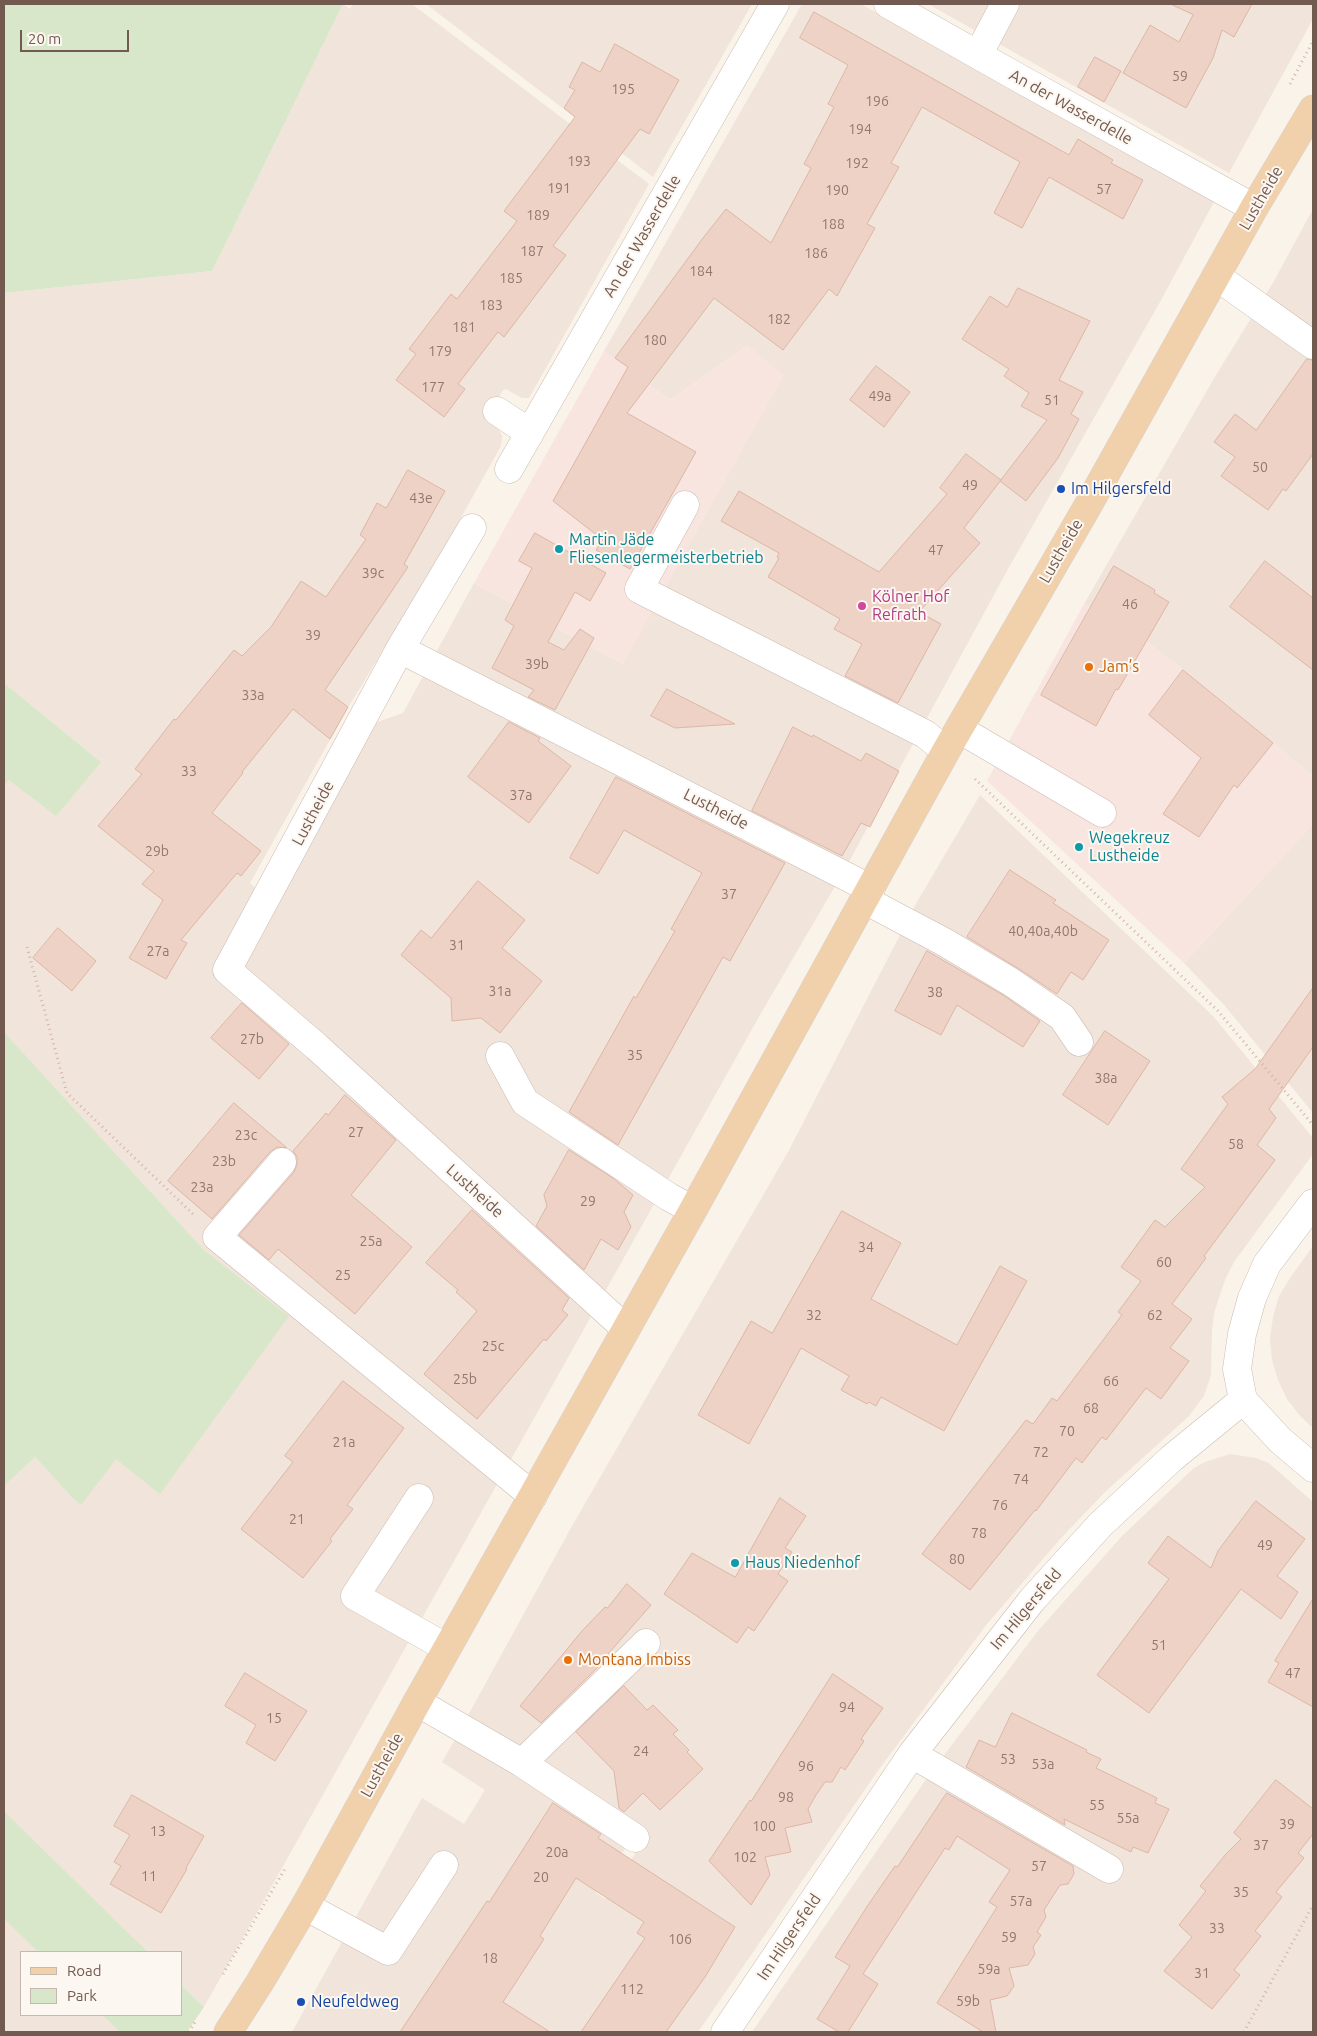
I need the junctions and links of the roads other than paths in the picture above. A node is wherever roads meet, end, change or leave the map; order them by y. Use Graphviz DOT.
graph roads {
  1 [pos="775,4"];
  2 [pos="888,4"];
  3 [pos="1005,4"];
  4 [pos="978,55"];
  5 [pos="1313,109"];
  6 [pos="1254,208"];
  7 [pos="1216,276"];
  8 [pos="1313,345"];
  9 [pos="496,411"];
  10 [pos="530,432"];
  11 [pos="509,469"];
  12 [pos="685,505"];
  13 [pos="472,528"];
  14 [pos="400,649"];
  15 [pos="953,740"];
  16 [pos="1102,813"];
  17 [pos="868,894"];
  18 [pos="1079,1042"];
  19 [pos="500,1056"];
  20 [pos="282,1162"];
  21 [pos="1313,1203"];
  22 [pos="693,1210"];
  23 [pos="626,1329"];
  24 [pos="1243,1400"];
  25 [pos="1313,1468"];
  26 [pos="533,1496"];
  27 [pos="419,1498"];
  28 [pos="646,1644"];
  29 [pos="447,1648"];
  30 [pos="417,1702"];
  31 [pos="912,1754"];
  32 [pos="522,1763"];
  33 [pos="636,1838"];
  34 [pos="444,1865"];
  35 [pos="1109,1870"];
  36 [pos="304,1906"];
  37 [pos="228,2032"];
  38 [pos="724,2032"];
  1 -- 10 [label="street, An der Wasserdelle"];
  2 -- 4 [label="street, An der Wasserdelle"];
  3 -- 4 [label="street"];
  4 -- 6 [label="street, An der Wasserdelle"];
  5 -- 6 [label="main road, Lustheide"];
  6 -- 7 [label="main road, Lustheide"];
  7 -- 8 [label="street"];
  7 -- 15 [label="main road, Lustheide"];
  9 -- 10 [label="street"];
  10 -- 11 [label="street, An der Wasserdelle"];
  12 -- 15 [label="street"];
  13 -- 14 [label="street"];
  14 -- 17 [label="street, Lustheide"];
  14 -- 23 [label="street, Lustheide"];
  15 -- 16 [label="street"];
  15 -- 17 [label="main road, Lustheide"];
  17 -- 18 [label="street"];
  17 -- 22 [label="main road, Lustheide"];
  19 -- 22 [label="street"];
  20 -- 26 [label="street"];
  21 -- 24 [label="street"];
  22 -- 23 [label="main road, Lustheide"];
  23 -- 26 [label="main road, Lustheide"];
  24 -- 25 [label="street"];
  24 -- 31 [label="street, Im Hilgersfeld"];
  26 -- 29 [label="main road, Lustheide"];
  27 -- 29 [label="street"];
  28 -- 32 [label="street"];
  29 -- 30 [label="main road, Lustheide"];
  30 -- 32 [label="street"];
  30 -- 36 [label="main road, Lustheide"];
  31 -- 35 [label="street"];
  31 -- 38 [label="street, Im Hilgersfeld"];
  32 -- 33 [label="street"];
  34 -- 36 [label="street"];
  36 -- 37 [label="main road, Lustheide"];
}
